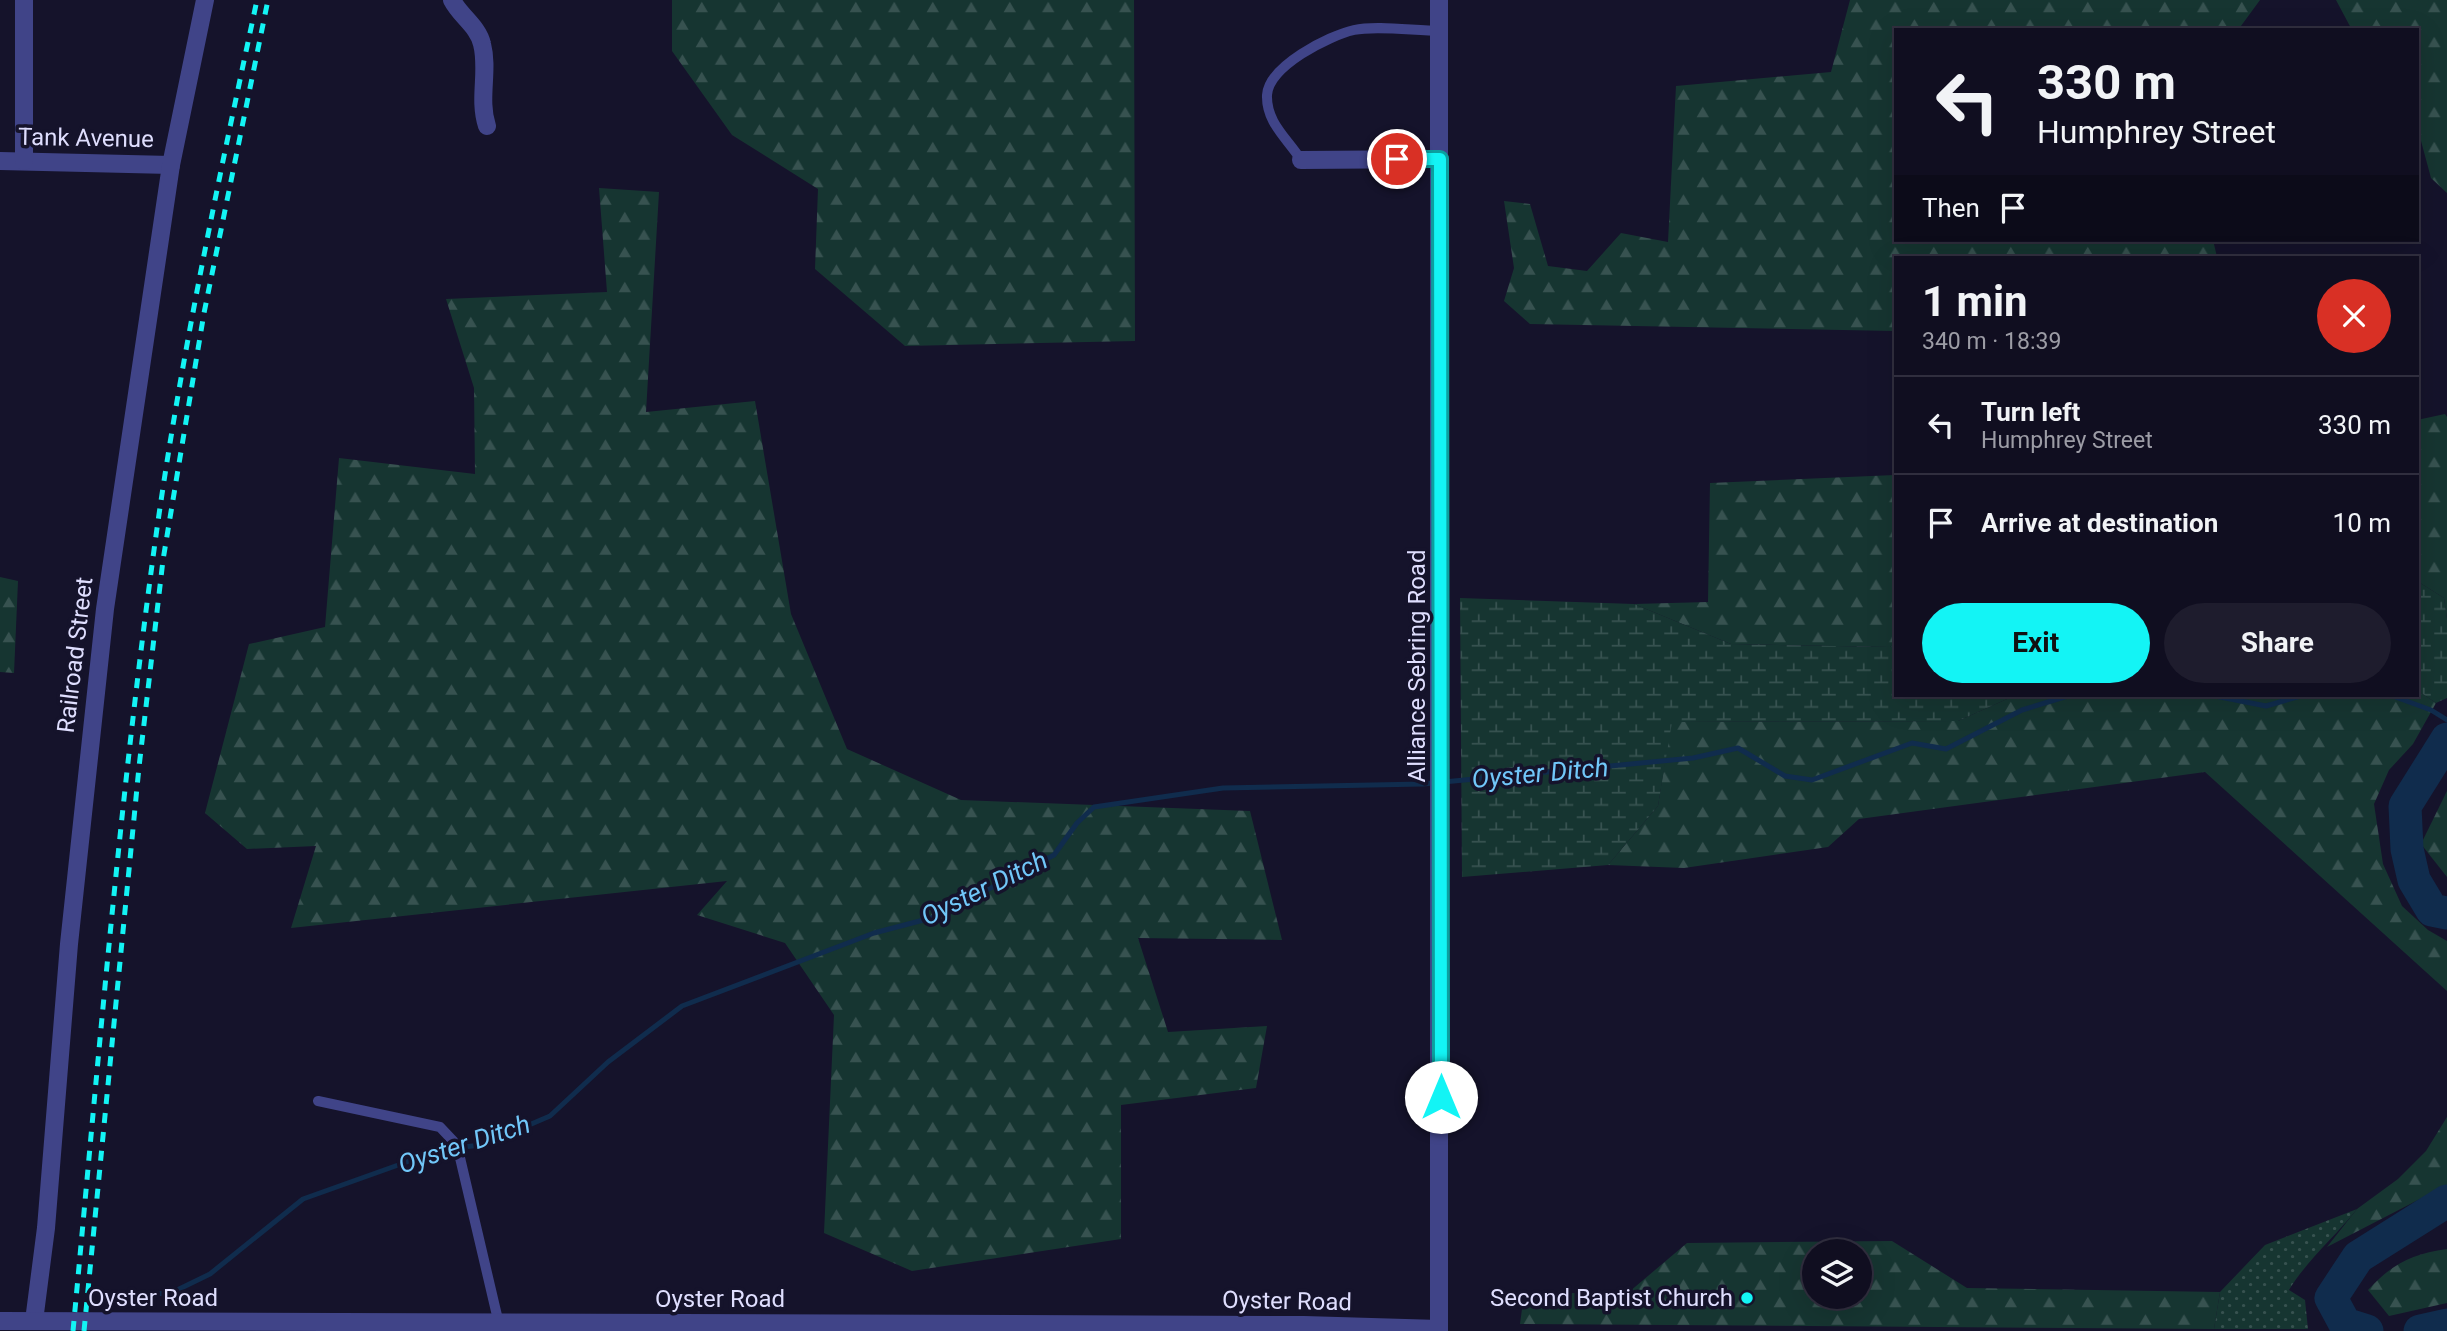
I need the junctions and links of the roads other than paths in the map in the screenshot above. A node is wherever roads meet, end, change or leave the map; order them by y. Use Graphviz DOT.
graph roads {
  1 [pos="24,0"];
  2 [pos="205,0"];
  3 [pos="452,0"];
  4 [pos="1439,0"];
  5 [pos="1440,31"];
  6 [pos="487,125"];
  7 [pos="1440,159"];
  8 [pos="1301,160"];
  9 [pos="0,161"];
  10 [pos="24,161"];
  11 [pos="171,165"];
  12 [pos="318,1101"];
  13 [pos="0,1321"];
  14 [pos="34,1321"];
  15 [pos="499,1324"];
  16 [pos="1198,1328"];
  17 [pos="1344,1328"];
  18 [pos="1439,1330"];
  1 -- 10 [label="street"];
  2 -- 11 [label="street, Railroad Street"];
  3 -- 6 [label="street"];
  4 -- 5 [label="street, Alliance Sebring Road"];
  5 -- 7 [label="street, Alliance Sebring Road"];
  5 -- 8 [label="lane"];
  7 -- 8 [label="street"];
  7 -- 18 [label="street, Alliance Sebring Road"];
  9 -- 10 [label="street, Tank Avenue"];
  10 -- 11 [label="street, Tank Avenue"];
  11 -- 14 [label="street, Railroad Street"];
  12 -- 15 [label="lane"];
  13 -- 14 [label="street, Oyster Road"];
  14 -- 15 [label="street, Oyster Road"];
  15 -- 16 [label="street, Oyster Road"];
  16 -- 17 [label="street, Oyster Road"];
  17 -- 18 [label="street, Oyster Road"];
}
